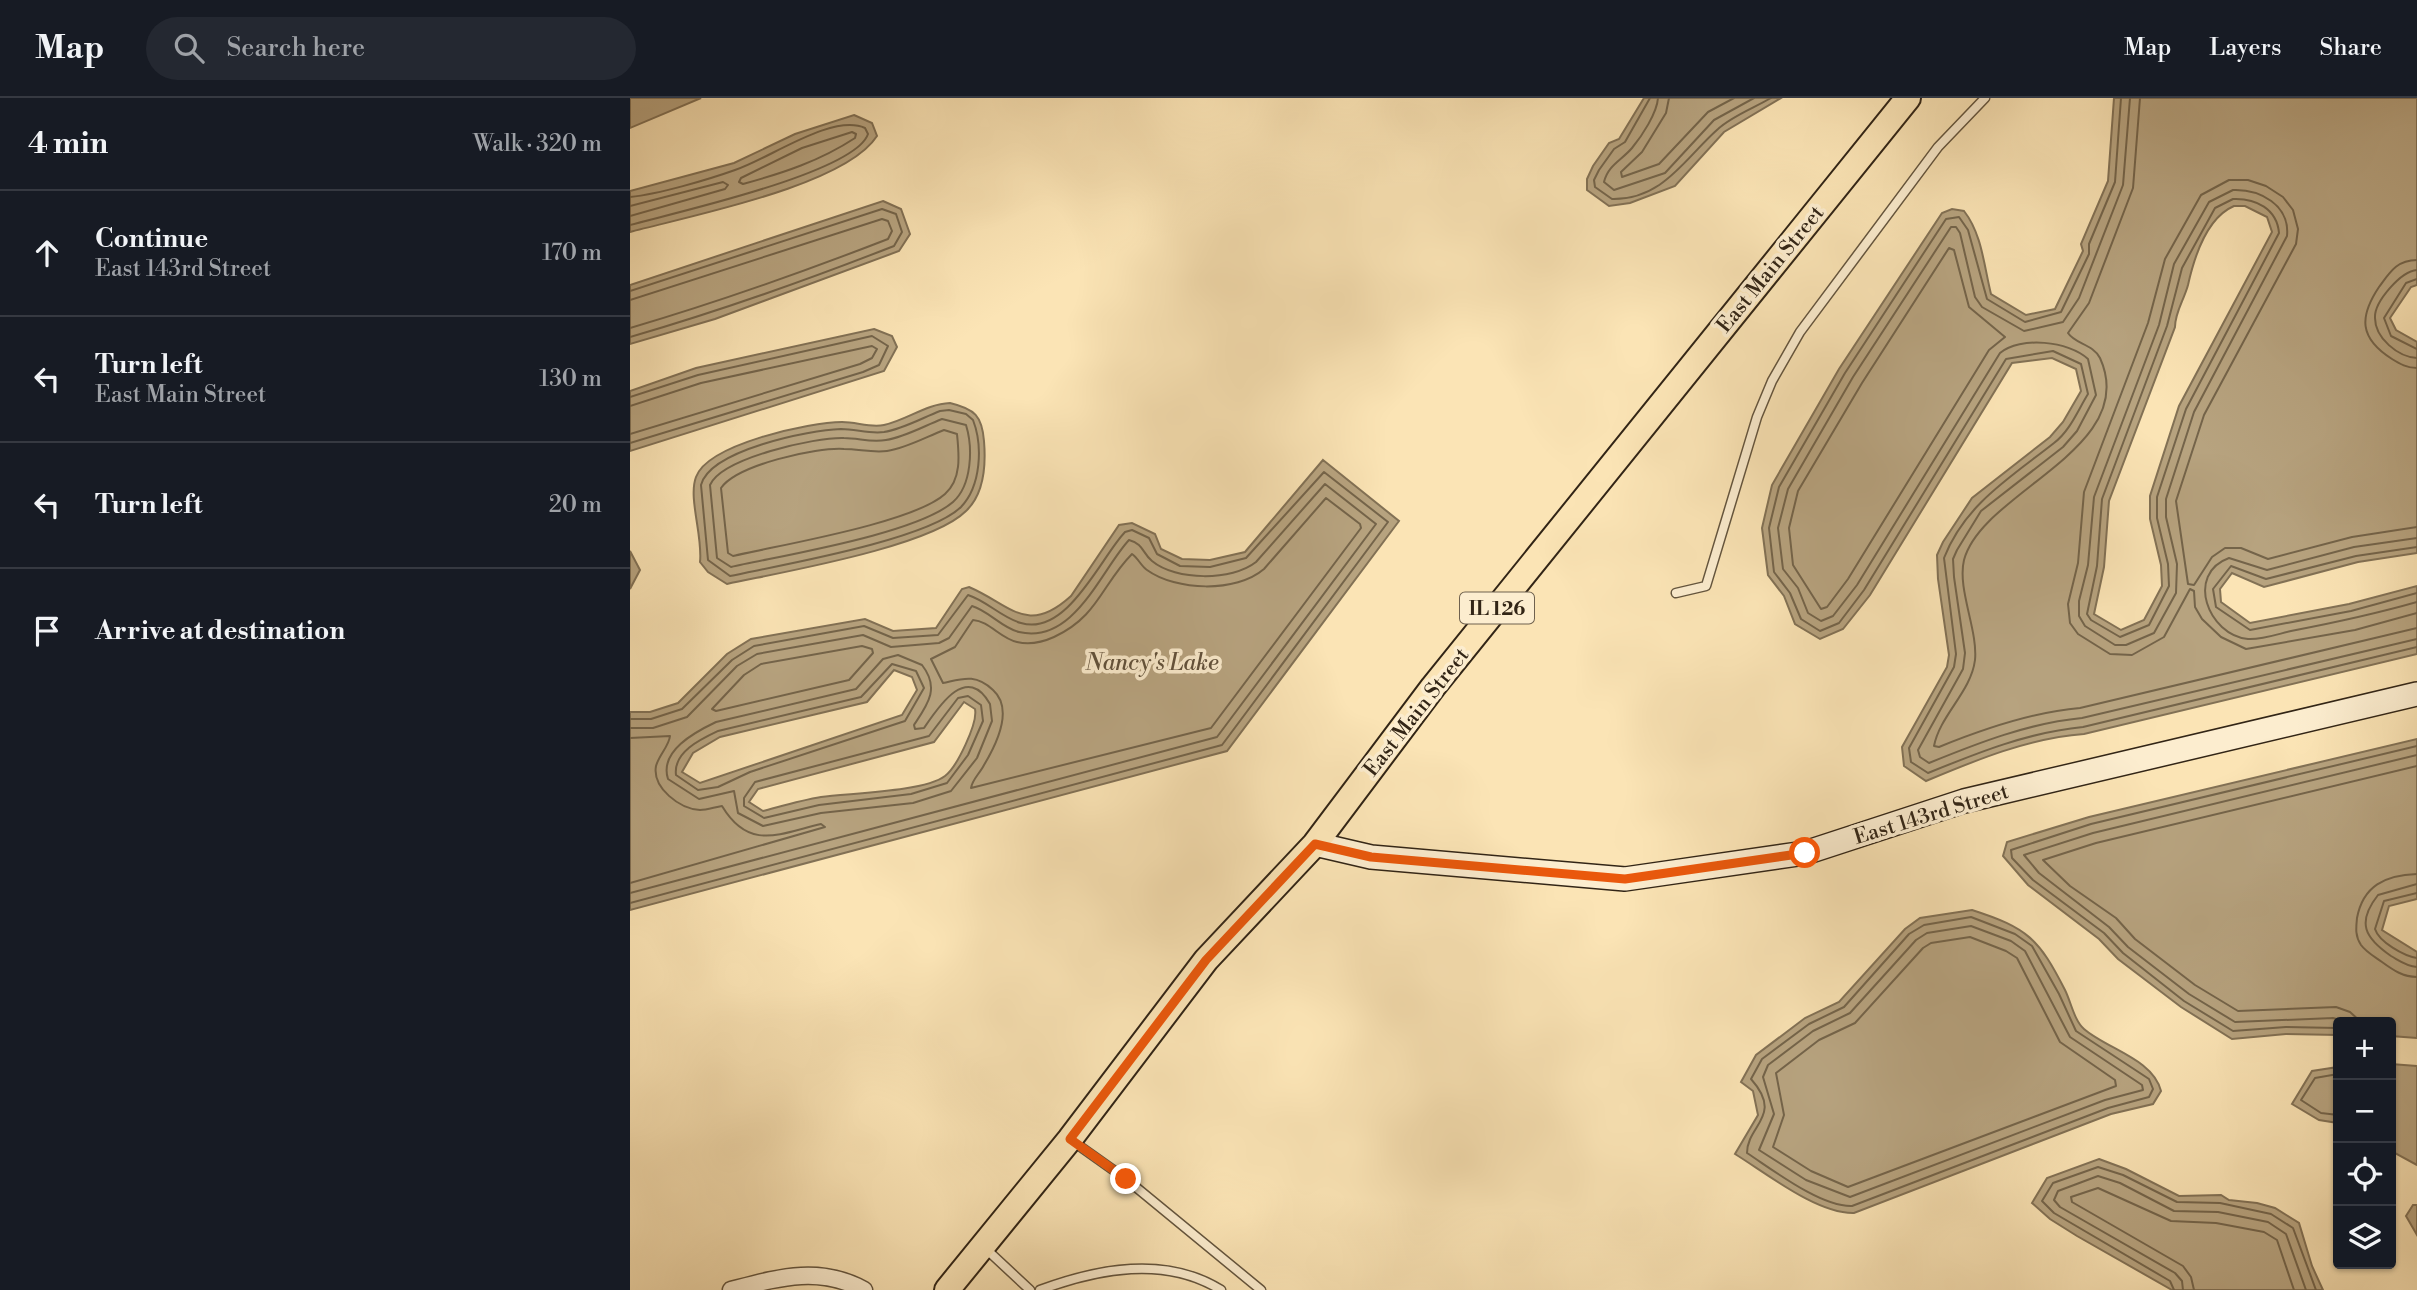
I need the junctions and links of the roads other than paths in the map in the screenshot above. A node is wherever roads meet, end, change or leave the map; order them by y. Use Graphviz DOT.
graph roads {
  1 [pos="1908,98"];
  2 [pos="1985,98"];
  3 [pos="1676,593"];
  4 [pos="2417,694"];
  5 [pos="1315,844"];
  6 [pos="1070,1139"];
  7 [pos="983,1245"];
  8 [pos="731,1290"];
  9 [pos="864,1290"];
  10 [pos="947,1290"];
  11 [pos="1030,1290"];
  12 [pos="1040,1290"];
  13 [pos="1221,1290"];
  14 [pos="1261,1290"];
  1 -- 5 [label="main road, East Main Street / IL 126"];
  2 -- 3 [label="lane"];
  4 -- 5 [label="street, East 143rd Street"];
  5 -- 6 [label="main road, East Main Street / IL 126"];
  6 -- 7 [label="main road, East Main Street / IL 126"];
  6 -- 14 [label="lane"];
  7 -- 10 [label="main road, East Main Street / IL 126"];
  7 -- 11 [label="lane"];
  8 -- 9 [label="street"];
  12 -- 13 [label="lane"];
}
